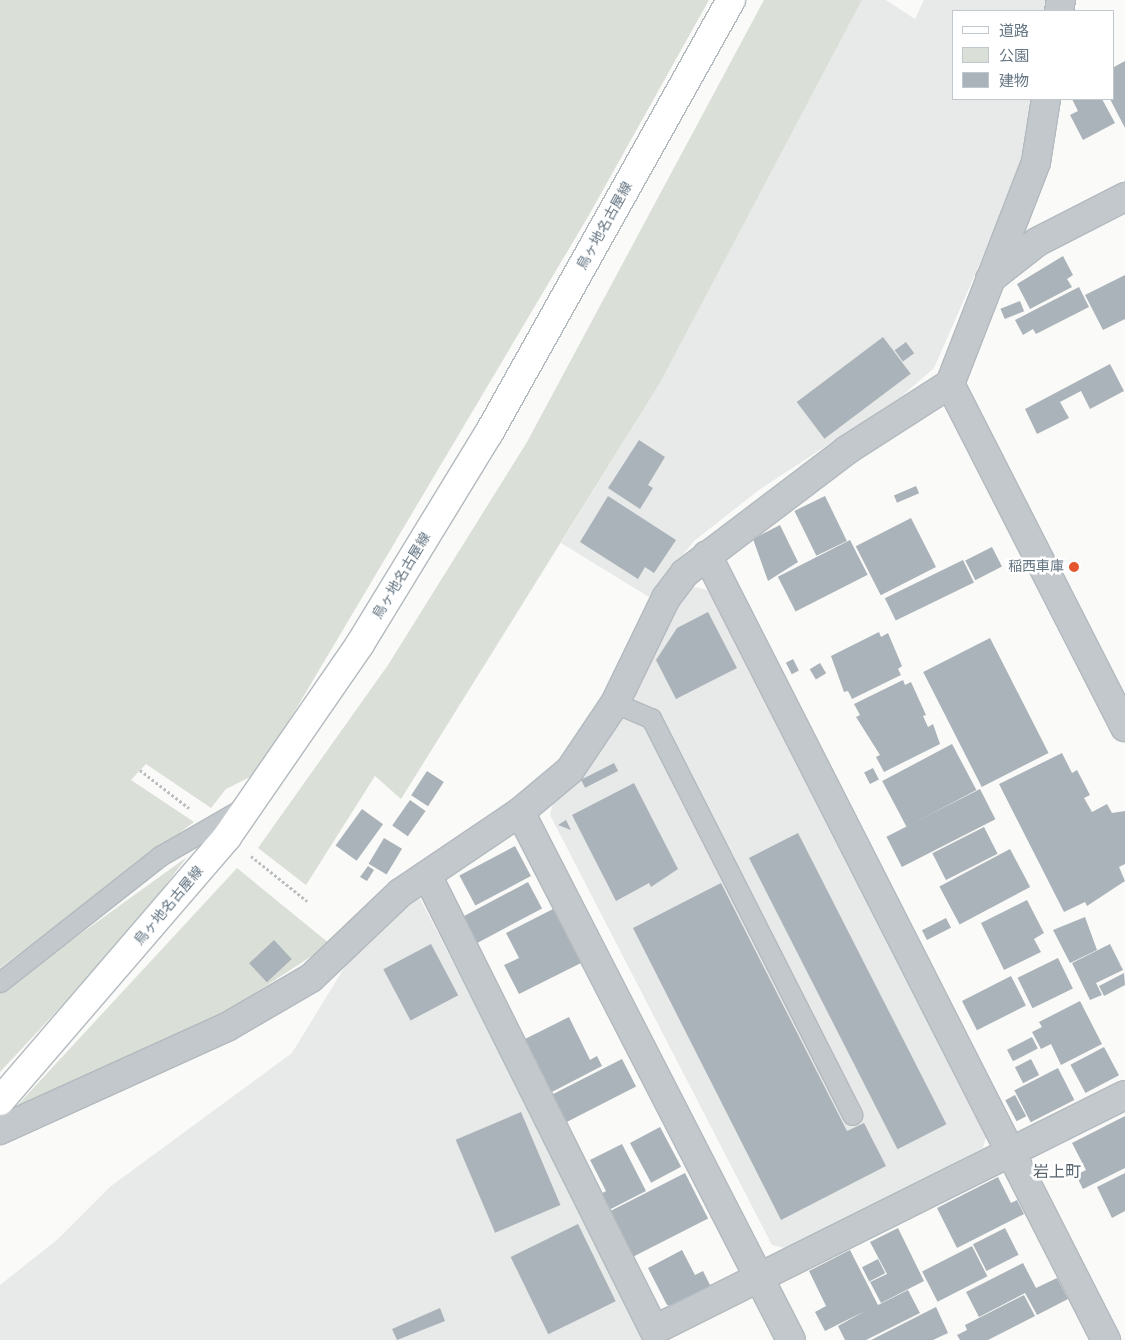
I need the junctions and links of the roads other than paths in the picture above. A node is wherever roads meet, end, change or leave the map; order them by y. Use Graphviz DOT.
graph roads {
  1 [pos="731,0"];
  2 [pos="1046,100"];
  3 [pos="1125,197"];
  4 [pos="990,279"];
  5 [pos="950,384"];
  6 [pos="707,555"];
  7 [pos="615,703"];
  8 [pos="1125,727"];
  9 [pos="520,812"];
  10 [pos="219,831"];
  11 [pos="427,875"];
  12 [pos="0,982"];
  13 [pos="1125,1095"];
  14 [pos="0,1101"];
  15 [pos="852,1115"];
  16 [pos="0,1130"];
  17 [pos="1012,1152"];
  18 [pos="759,1278"];
  19 [pos="791,1340"];
  20 [pos="1106,1340"];
  1 -- 10 [label="main road, 鳥ヶ地名古屋線"];
  2 -- 4 [label="street"];
  3 -- 4 [label="street"];
  4 -- 5 [label="street"];
  5 -- 6 [label="street"];
  5 -- 8 [label="street"];
  6 -- 7 [label="street"];
  6 -- 17 [label="street"];
  7 -- 9 [label="street"];
  7 -- 15 [label="lane"];
  9 -- 11 [label="street"];
  9 -- 18 [label="street"];
  10 -- 12 [label="lane"];
  10 -- 14 [label="main road, 鳥ヶ地名古屋線"];
  11 -- 16 [label="street"];
  11 -- 18 [label="street"];
  13 -- 17 [label="street"];
  17 -- 18 [label="street"];
  17 -- 20 [label="street"];
  18 -- 19 [label="street"];
}
